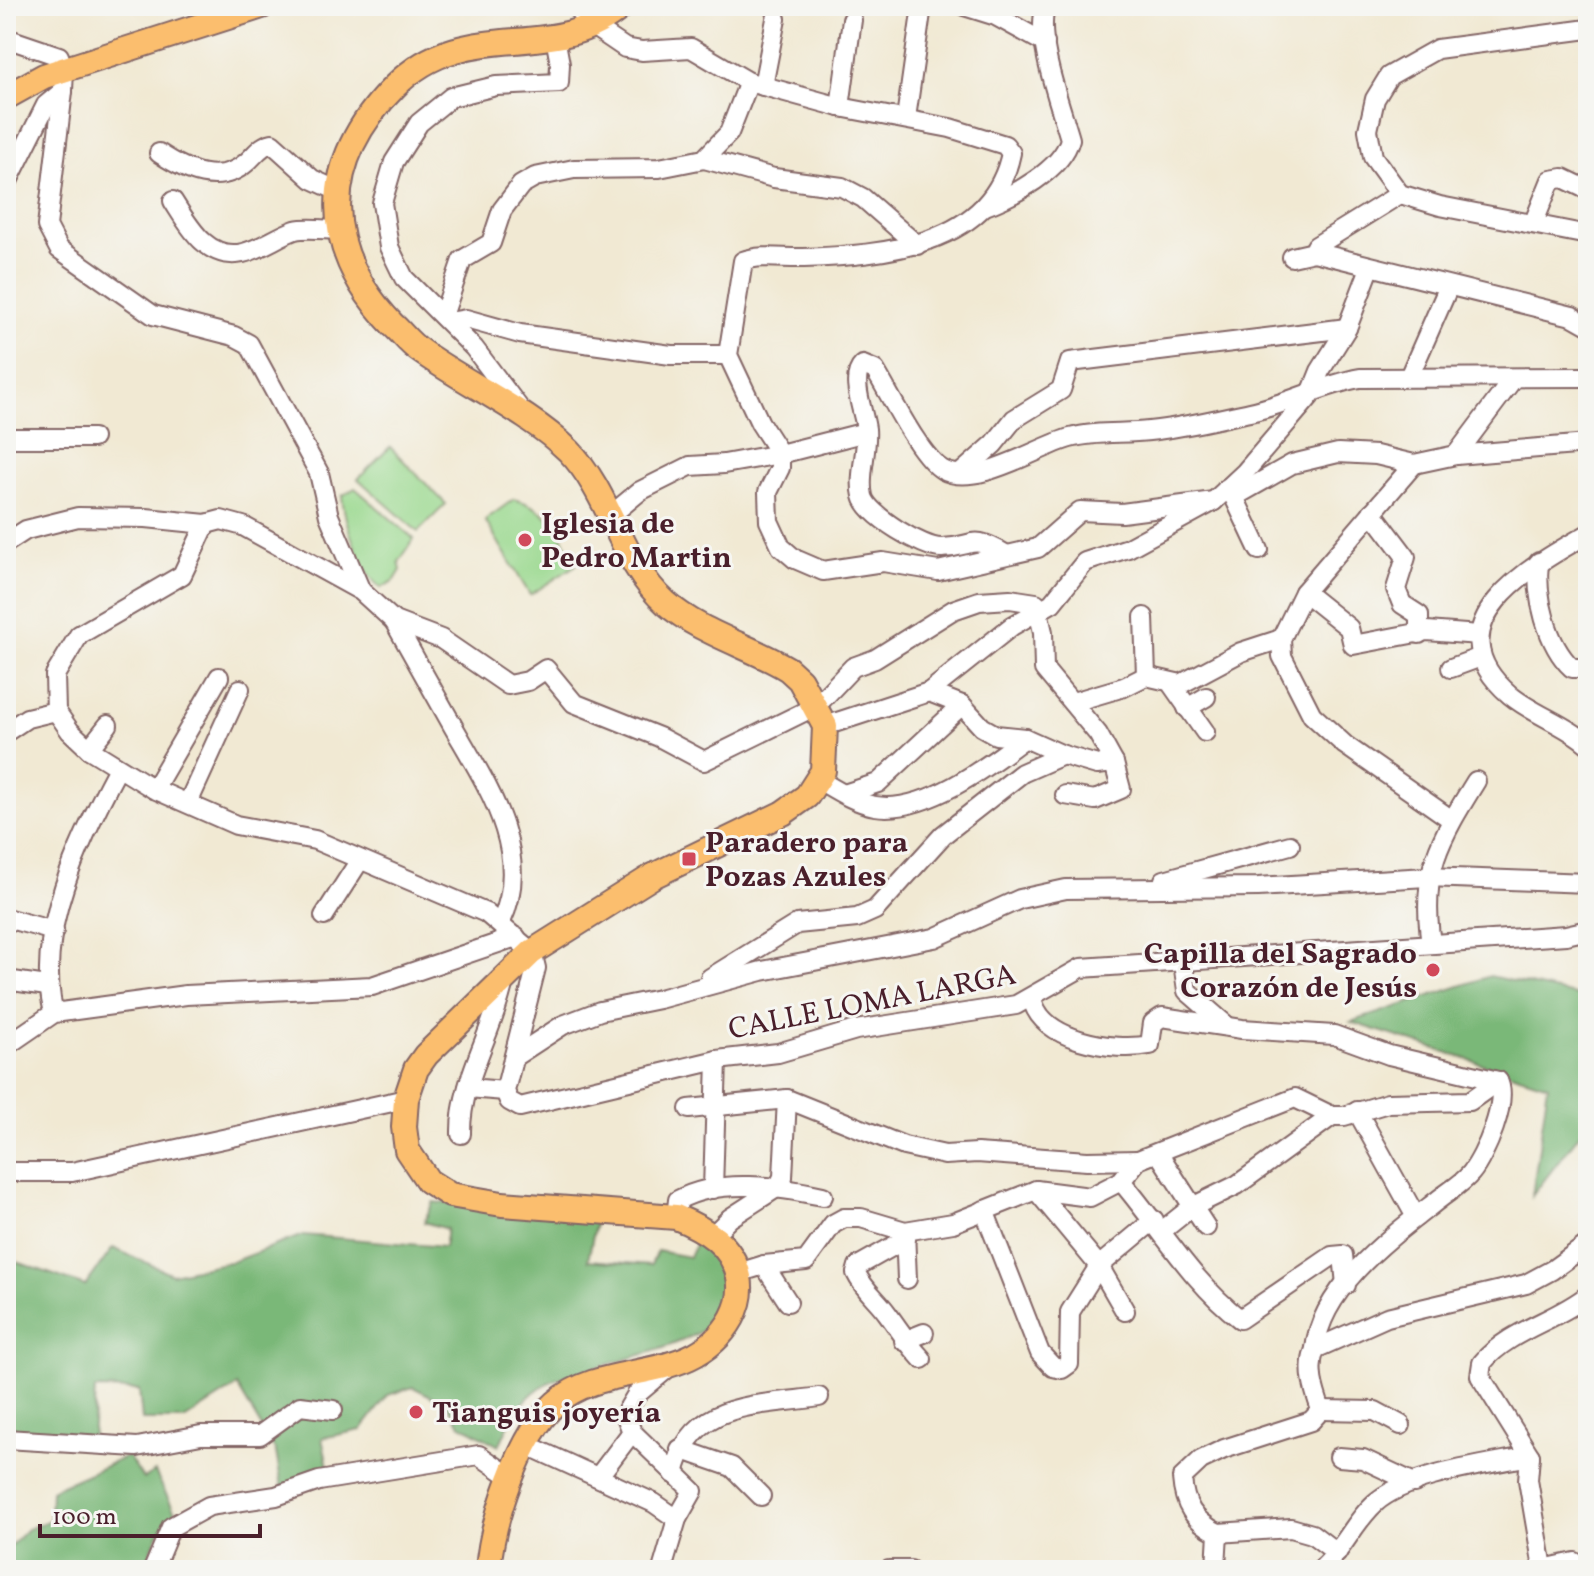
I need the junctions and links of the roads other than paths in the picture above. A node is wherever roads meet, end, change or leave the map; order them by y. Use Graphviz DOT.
graph roads {
  1 [pos="262,6"];
  2 [pos="575,6"];
  3 [pos="622,6"];
  4 [pos="922,6"];
  5 [pos="962,6"];
  6 [pos="1046,6"];
  7 [pos="776,19"];
  8 [pos="852,20"];
  9 [pos="594,27"];
  10 [pos="1588,29"];
  11 [pos="555,37"];
  12 [pos="6,38"];
  13 [pos="1045,43"];
  14 [pos="63,80"];
  15 [pos="756,84"];
  16 [pos="6,97"];
  17 [pos="840,107"];
  18 [pos="906,118"];
  19 [pos="159,153"];
  20 [pos="704,159"];
  21 [pos="6,185"];
  22 [pos="1588,190"];
  23 [pos="338,191"];
  24 [pos="1400,194"];
  25 [pos="173,201"];
  26 [pos="981,208"];
  27 [pos="1534,222"];
  28 [pos="339,230"];
  29 [pos="1588,235"];
  30 [pos="917,245"];
  31 [pos="1314,252"];
  32 [pos="1292,257"];
  33 [pos="1370,268"];
  34 [pos="1449,286"];
  35 [pos="446,319"];
  36 [pos="1588,325"];
  37 [pos="1347,328"];
  38 [pos="728,355"];
  39 [pos="1409,377"];
  40 [pos="1588,377"];
  41 [pos="1513,379"];
  42 [pos="1310,396"];
  43 [pos="524,415"];
  44 [pos="866,432"];
  45 [pos="6,438"];
  46 [pos="93,438"];
  47 [pos="1588,444"];
  48 [pos="780,454"];
  49 [pos="1456,455"];
  50 [pos="1414,464"];
  51 [pos="960,474"];
  52 [pos="1225,495"];
  53 [pos="1372,512"];
  54 [pos="610,516"];
  55 [pos="206,524"];
  56 [pos="1588,534"];
  57 [pos="6,543"];
  58 [pos="1259,550"];
  59 [pos="1005,554"];
  60 [pos="1539,562"];
  61 [pos="361,591"];
  62 [pos="1304,592"];
  63 [pos="1040,609"];
  64 [pos="1144,617"];
  65 [pos="394,621"];
  66 [pos="1419,634"];
  67 [pos="1479,635"];
  68 [pos="1281,639"];
  69 [pos="1481,657"];
  70 [pos="1451,668"];
  71 [pos="1588,668"];
  72 [pos="1146,676"];
  73 [pos="219,677"];
  74 [pos="1172,685"];
  75 [pos="240,689"];
  76 [pos="929,692"];
  77 [pos="1206,697"];
  78 [pos="1073,702"];
  79 [pos="962,705"];
  80 [pos="1187,708"];
  81 [pos="56,711"];
  82 [pos="820,716"];
  83 [pos="108,725"];
  84 [pos="6,732"];
  85 [pos="1205,732"];
  86 [pos="1025,738"];
  87 [pos="1588,744"];
  88 [pos="89,749"];
  89 [pos="1063,755"];
  90 [pos="1114,763"];
  91 [pos="118,768"];
  92 [pos="819,780"];
  93 [pos="1476,781"];
  94 [pos="154,789"];
  95 [pos="844,794"];
  96 [pos="1065,795"];
  97 [pos="188,803"];
  98 [pos="1452,820"];
  99 [pos="1290,845"];
  100 [pos="360,860"];
  101 [pos="1427,877"];
  102 [pos="1588,883"];
  103 [pos="1134,887"];
  104 [pos="324,916"];
  105 [pos="6,918"];
  106 [pos="501,922"];
  107 [pos="1588,930"];
  108 [pos="54,931"];
  109 [pos="1431,943"];
  110 [pos="524,944"];
  111 [pos="1183,963"];
  112 [pos="6,980"];
  113 [pos="504,980"];
  114 [pos="47,986"];
  115 [pos="690,991"];
  116 [pos="1032,998"];
  117 [pos="54,1013"];
  118 [pos="1228,1027"];
  119 [pos="6,1046"];
  120 [pos="514,1057"];
  121 [pos="717,1060"];
  122 [pos="1498,1081"];
  123 [pos="468,1088"];
  124 [pos="505,1091"];
  125 [pos="406,1099"];
  126 [pos="787,1099"];
  127 [pos="715,1106"];
  128 [pos="689,1109"];
  129 [pos="1357,1111"];
  130 [pos="1332,1116"];
  131 [pos="461,1134"];
  132 [pos="1159,1154"];
  133 [pos="1138,1160"];
  134 [pos="6,1172"];
  135 [pos="1121,1181"];
  136 [pos="778,1187"];
  137 [pos="713,1189"];
  138 [pos="1036,1190"];
  139 [pos="823,1196"];
  140 [pos="1192,1207"];
  141 [pos="677,1208"];
  142 [pos="984,1210"];
  143 [pos="1416,1217"];
  144 [pos="1158,1225"];
  145 [pos="1206,1227"];
  146 [pos="713,1235"];
  147 [pos="905,1235"];
  148 [pos="1588,1244"];
  149 [pos="764,1265"];
  150 [pos="1099,1266"];
  151 [pos="907,1272"];
  152 [pos="738,1273"];
  153 [pos="1346,1285"];
  154 [pos="1588,1295"];
  155 [pos="788,1302"];
  156 [pos="1125,1311"];
  157 [pos="924,1333"];
  158 [pos="904,1341"];
  159 [pos="1315,1349"];
  160 [pos="922,1359"];
  161 [pos="669,1367"];
  162 [pos="819,1397"];
  163 [pos="333,1410"];
  164 [pos="1321,1410"];
  165 [pos="1401,1425"];
  166 [pos="632,1432"];
  167 [pos="6,1439"];
  168 [pos="527,1445"];
  169 [pos="680,1449"];
  170 [pos="1530,1456"];
  171 [pos="1339,1457"];
  172 [pos="674,1474"];
  173 [pos="598,1477"];
  174 [pos="512,1478"];
  175 [pos="1414,1483"];
  176 [pos="761,1496"];
  177 [pos="677,1519"];
  178 [pos="1218,1533"];
  179 [pos="1575,1562"];
  180 [pos="1331,1563"];
  181 [pos="1540,1569"];
  182 [pos="153,1570"];
  183 [pos="488,1570"];
  184 [pos="662,1570"];
  185 [pos="889,1570"];
  186 [pos="910,1570"];
  187 [pos="1212,1570"];
  1 -- 14 [label="main road"];
  2 -- 9 [label="street"];
  3 -- 9 [label="main road"];
  4 -- 18 [label="street"];
  5 -- 13 [label="street"];
  6 -- 13 [label="street"];
  7 -- 15 [label="street"];
  8 -- 17 [label="street"];
  9 -- 11 [label="main road"];
  9 -- 15 [label="street"];
  10 -- 24 [label="street"];
  11 -- 23 [label="main road"];
  11 -- 35 [label="street"];
  12 -- 14 [label="street"];
  13 -- 26 [label="street"];
  14 -- 16 [label="main road"];
  14 -- 21 [label="street"];
  14 -- 61 [label="street"];
  15 -- 17 [label="street"];
  15 -- 20 [label="street"];
  17 -- 18 [label="street"];
  18 -- 26 [label="street"];
  19 -- 23 [label="street"];
  20 -- 30 [label="street"];
  20 -- 35 [label="street"];
  22 -- 27 [label="street"];
  23 -- 28 [label="main road"];
  24 -- 27 [label="street"];
  24 -- 31 [label="street"];
  25 -- 28 [label="street"];
  26 -- 30 [label="street"];
  27 -- 29 [label="street"];
  28 -- 43 [label="main road"];
  30 -- 38 [label="street"];
  31 -- 32 [label="street"];
  31 -- 33 [label="street"];
  33 -- 34 [label="street"];
  33 -- 37 [label="street"];
  34 -- 36 [label="street"];
  34 -- 39 [label="street"];
  35 -- 38 [label="street"];
  35 -- 43 [label="street"];
  37 -- 42 [label="street"];
  37 -- 51 [label="street"];
  38 -- 48 [label="street"];
  39 -- 41 [label="street"];
  39 -- 42 [label="street"];
  40 -- 41 [label="street"];
  41 -- 49 [label="street"];
  42 -- 51 [label="street"];
  42 -- 52 [label="street"];
  43 -- 54 [label="main road"];
  44 -- 48 [label="street"];
  44 -- 51 [label="street"];
  44 -- 59 [label="street"];
  45 -- 46 [label="street"];
  47 -- 49 [label="street"];
  48 -- 54 [label="street"];
  48 -- 59 [label="street"];
  49 -- 50 [label="street"];
  50 -- 52 [label="street"];
  50 -- 53 [label="street"];
  52 -- 58 [label="street"];
  52 -- 59 [label="street"];
  52 -- 63 [label="street"];
  53 -- 62 [label="street"];
  53 -- 66 [label="street"];
  54 -- 82 [label="main road"];
  55 -- 57 [label="street"];
  55 -- 61 [label="street"];
  55 -- 81 [label="street"];
  56 -- 60 [label="street"];
  60 -- 67 [label="street"];
  60 -- 71 [label="street"];
  61 -- 65 [label="street"];
  62 -- 66 [label="street"];
  62 -- 68 [label="street"];
  63 -- 76 [label="street"];
  63 -- 78 [label="street"];
  63 -- 82 [label="street"];
  64 -- 72 [label="street"];
  65 -- 82 [label="street"];
  65 -- 106 [label="street"];
  66 -- 67 [label="street"];
  67 -- 69 [label="street"];
  68 -- 74 [label="street"];
  68 -- 98 [label="street"];
  69 -- 70 [label="street"];
  69 -- 87 [label="street"];
  72 -- 74 [label="street"];
  72 -- 78 [label="street"];
  73 -- 94 [label="street"];
  74 -- 80 [label="street"];
  75 -- 97 [label="street"];
  76 -- 79 [label="street"];
  76 -- 82 [label="street"];
  77 -- 80 [label="street"];
  78 -- 90 [label="street"];
  79 -- 86 [label="street"];
  79 -- 95 [label="street"];
  80 -- 85 [label="street"];
  81 -- 84 [label="street"];
  81 -- 88 [label="street"];
  82 -- 92 [label="main road"];
  83 -- 88 [label="street"];
  86 -- 89 [label="street"];
  86 -- 95 [label="street"];
  88 -- 91 [label="street"];
  89 -- 90 [label="street"];
  89 -- 115 [label="street"];
  90 -- 96 [label="street"];
  91 -- 94 [label="street"];
  91 -- 108 [label="street"];
  92 -- 95 [label="street"];
  92 -- 110 [label="main road"];
  93 -- 98 [label="street"];
  94 -- 97 [label="street"];
  97 -- 100 [label="street"];
  98 -- 101 [label="street"];
  99 -- 103 [label="street"];
  100 -- 104 [label="street"];
  100 -- 106 [label="street"];
  101 -- 102 [label="street"];
  101 -- 103 [label="street"];
  101 -- 109 [label="street"];
  103 -- 115 [label="street"];
  105 -- 108 [label="street"];
  106 -- 110 [label="street"];
  107 -- 109 [label="street, CALLE LOMA LARGA"];
  108 -- 114 [label="street"];
  109 -- 111 [label="street, CALLE LOMA LARGA"];
  110 -- 113 [label="main road"];
  110 -- 117 [label="street"];
  110 -- 120 [label="street"];
  111 -- 116 [label="street, CALLE LOMA LARGA"];
  111 -- 118 [label="street"];
  112 -- 114 [label="street"];
  113 -- 123 [label="street"];
  113 -- 125 [label="main road"];
  114 -- 117 [label="street"];
  115 -- 120 [label="street"];
  116 -- 118 [label="street"];
  116 -- 121 [label="street, CALLE LOMA LARGA"];
  117 -- 119 [label="street"];
  118 -- 122 [label="street"];
  120 -- 124 [label="street"];
  121 -- 124 [label="street, CALLE LOMA LARGA"];
  121 -- 127 [label="street"];
  122 -- 129 [label="street"];
  122 -- 143 [label="street"];
  123 -- 124 [label="street"];
  123 -- 131 [label="street"];
  125 -- 134 [label="street"];
  125 -- 141 [label="main road"];
  126 -- 127 [label="street"];
  126 -- 133 [label="street"];
  126 -- 136 [label="street"];
  127 -- 128 [label="street"];
  127 -- 137 [label="street"];
  129 -- 130 [label="street"];
  129 -- 143 [label="street"];
  130 -- 132 [label="street"];
  130 -- 140 [label="street"];
  132 -- 133 [label="street"];
  132 -- 140 [label="street"];
  133 -- 135 [label="street"];
  135 -- 138 [label="street"];
  135 -- 144 [label="street"];
  136 -- 137 [label="street"];
  136 -- 139 [label="street"];
  136 -- 146 [label="street"];
  137 -- 141 [label="street"];
  138 -- 142 [label="street"];
  138 -- 150 [label="street"];
  140 -- 144 [label="street"];
  140 -- 145 [label="street"];
  141 -- 146 [label="main road"];
  142 -- 147 [label="street"];
  142 -- 150 [label="street"];
  143 -- 153 [label="street"];
  144 -- 150 [label="street"];
  144 -- 153 [label="street"];
  146 -- 152 [label="main road"];
  147 -- 149 [label="street"];
  147 -- 151 [label="street"];
  147 -- 158 [label="street"];
  148 -- 159 [label="street"];
  149 -- 152 [label="street"];
  149 -- 155 [label="street"];
  150 -- 156 [label="street"];
  152 -- 161 [label="main road"];
  153 -- 159 [label="street"];
  154 -- 170 [label="street"];
  157 -- 158 [label="street"];
  158 -- 160 [label="street"];
  159 -- 164 [label="street"];
  161 -- 166 [label="street"];
  161 -- 168 [label="main road"];
  162 -- 169 [label="street"];
  163 -- 167 [label="street"];
  164 -- 165 [label="street"];
  164 -- 178 [label="street"];
  166 -- 172 [label="street"];
  166 -- 173 [label="street"];
  168 -- 173 [label="street"];
  168 -- 174 [label="main road"];
  169 -- 172 [label="street"];
  169 -- 176 [label="street"];
  170 -- 175 [label="street"];
  170 -- 181 [label="street"];
  171 -- 175 [label="street"];
  172 -- 177 [label="street"];
  173 -- 177 [label="street"];
  174 -- 182 [label="street"];
  174 -- 183 [label="main road"];
  175 -- 180 [label="street"];
  177 -- 184 [label="street"];
  178 -- 180 [label="street"];
  178 -- 187 [label="street"];
  179 -- 181 [label="street"];
  185 -- 186 [label="street"];
}
